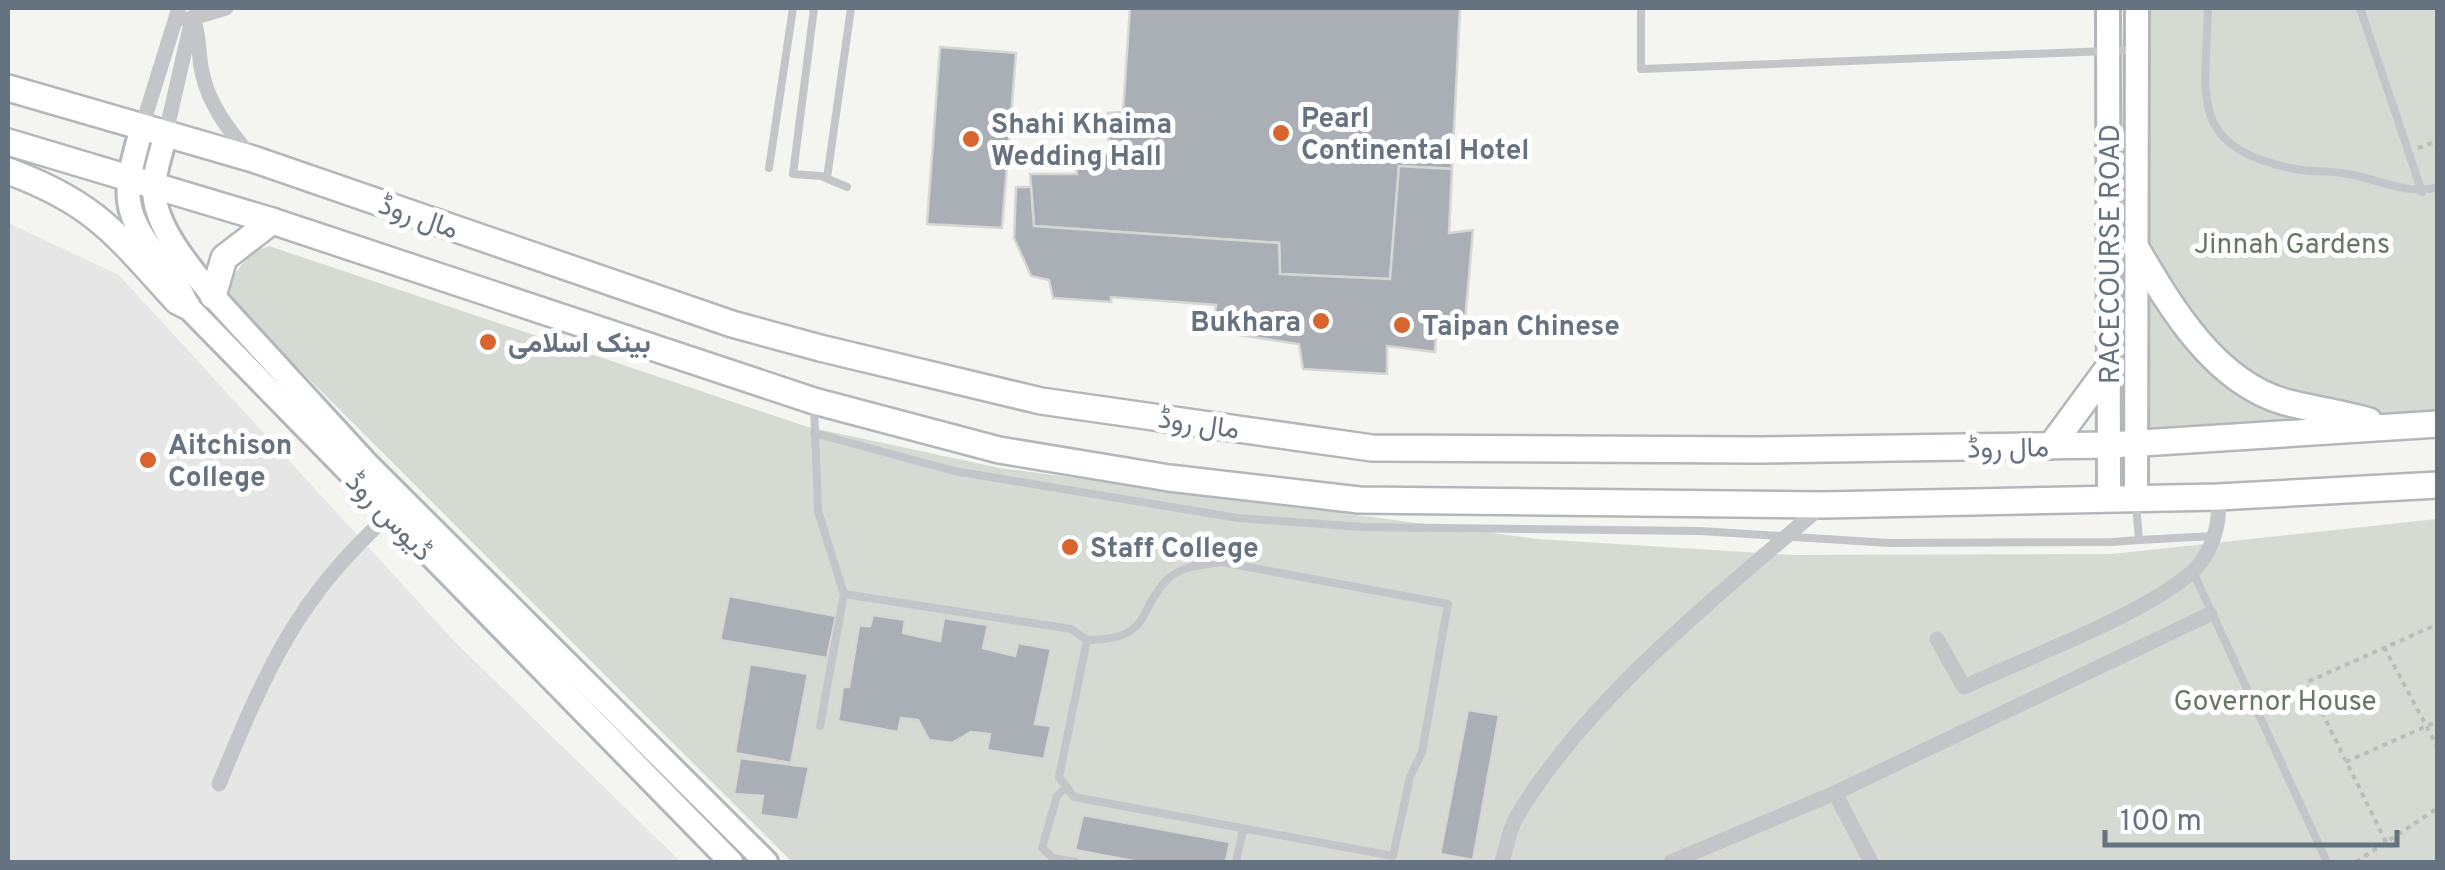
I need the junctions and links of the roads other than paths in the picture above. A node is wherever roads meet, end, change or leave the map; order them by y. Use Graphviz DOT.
graph roads {
  1 [pos="226,8"];
  2 [pos="793,8"];
  3 [pos="814,8"];
  4 [pos="851,8"];
  5 [pos="1642,8"];
  6 [pos="2108,8"];
  7 [pos="2137,8"];
  8 [pos="2208,8"];
  9 [pos="2360,8"];
  10 [pos="189,11"];
  11 [pos="2108,50"];
  12 [pos="2137,50"];
  13 [pos="8,88"];
  14 [pos="153,133"];
  15 [pos="8,142"];
  16 [pos="252,159"];
  17 [pos="770,168"];
  18 [pos="8,171"];
  19 [pos="827,178"];
  20 [pos="142,184"];
  21 [pos="847,187"];
  22 [pos="2438,187"];
  23 [pos="2422,192"];
  24 [pos="272,221"];
  25 [pos="2136,248"];
  26 [pos="213,296"];
  27 [pos="187,306"];
  28 [pos="2109,367"];
  29 [pos="814,401"];
  30 [pos="2438,424"];
  31 [pos="2386,426"];
  32 [pos="814,433"];
  33 [pos="2122,444"];
  34 [pos="2051,446"];
  35 [pos="2438,485"];
  36 [pos="2218,497"];
  37 [pos="2136,499"];
  38 [pos="2109,500"];
  39 [pos="1823,505"];
  40 [pos="390,515"];
  41 [pos="2214,536"];
  42 [pos="1784,538"];
  43 [pos="2138,540"];
  44 [pos="2193,572"];
  45 [pos="844,594"];
  46 [pos="2210,614"];
  47 [pos="1937,639"];
  48 [pos="1087,640"];
  49 [pos="820,726"];
  50 [pos="219,784"];
  51 [pos="1064,789"];
  52 [pos="1835,793"];
  53 [pos="1242,830"];
  54 [pos="731,862"];
  55 [pos="766,862"];
  56 [pos="1076,862"];
  57 [pos="1236,862"];
  58 [pos="1502,862"];
  59 [pos="1671,862"];
  60 [pos="1870,862"];
  61 [pos="2328,862"];
  1 -- 10 [label="street"];
  2 -- 17 [label="lane"];
  3 -- 19 [label="lane"];
  4 -- 19 [label="lane"];
  5 -- 11 [label="lane"];
  6 -- 11 [label="main road, RACECOURSE ROAD"];
  7 -- 12 [label="main road, RACECOURSE ROAD"];
  8 -- 23 [label="lane"];
  9 -- 23 [label="lane"];
  10 -- 14 [label="street"];
  10 -- 14 [label="street"];
  10 -- 16 [label="street"];
  11 -- 12 [label="lane"];
  11 -- 28 [label="main road, RACECOURSE ROAD"];
  12 -- 25 [label="main road, RACECOURSE ROAD"];
  13 -- 14 [label="main road, مال روڈ"];
  14 -- 16 [label="main road, مال روڈ"];
  14 -- 20 [label="main road, ڈیوس روڈ"];
  15 -- 20 [label="main road, مال روڈ"];
  16 -- 34 [label="main road, مال روڈ"];
  18 -- 27 [label="main road"];
  19 -- 21 [label="lane"];
  20 -- 24 [label="main road, مال روڈ"];
  20 -- 26 [label="main road, ڈیوس روڈ"];
  20 -- 27 [label="main road, ڈیوس روڈ"];
  22 -- 23 [label="lane"];
  24 -- 26 [label="main road"];
  24 -- 29 [label="main road, مال روڈ"];
  25 -- 31 [label="main road"];
  25 -- 33 [label="main road, RACECOURSE ROAD"];
  26 -- 55 [label="main road, ڈیوس روڈ"];
  27 -- 40 [label="main road, ڈیوس روڈ"];
  28 -- 33 [label="main road, RACECOURSE ROAD"];
  28 -- 34 [label="main road"];
  29 -- 32 [label="lane"];
  29 -- 39 [label="main road, مال روڈ"];
  30 -- 31 [label="main road, مال روڈ"];
  31 -- 33 [label="main road, مال روڈ"];
  32 -- 42 [label="lane"];
  32 -- 45 [label="lane"];
  33 -- 34 [label="main road, مال روڈ"];
  33 -- 37 [label="main road, RACECOURSE ROAD"];
  33 -- 38 [label="main road, RACECOURSE ROAD"];
  35 -- 36 [label="main road, مال روڈ"];
  36 -- 37 [label="main road, مال روڈ"];
  36 -- 41 [label="street"];
  37 -- 38 [label="main road, مال روڈ"];
  37 -- 43 [label="lane"];
  38 -- 39 [label="main road, مال روڈ"];
  39 -- 42 [label="street"];
  40 -- 50 [label="street"];
  40 -- 54 [label="main road, ڈیوس روڈ"];
  41 -- 43 [label="lane"];
  41 -- 44 [label="street"];
  42 -- 43 [label="lane"];
  42 -- 58 [label="street"];
  44 -- 46 [label="lane"];
  44 -- 47 [label="street"];
  45 -- 48 [label="lane"];
  45 -- 49 [label="lane"];
  46 -- 52 [label="street"];
  46 -- 61 [label="lane"];
  48 -- 51 [label="lane"];
  48 -- 53 [label="lane"];
  51 -- 53 [label="lane"];
  51 -- 56 [label="lane"];
  52 -- 59 [label="street"];
  52 -- 60 [label="street"];
  53 -- 57 [label="lane"];
}
